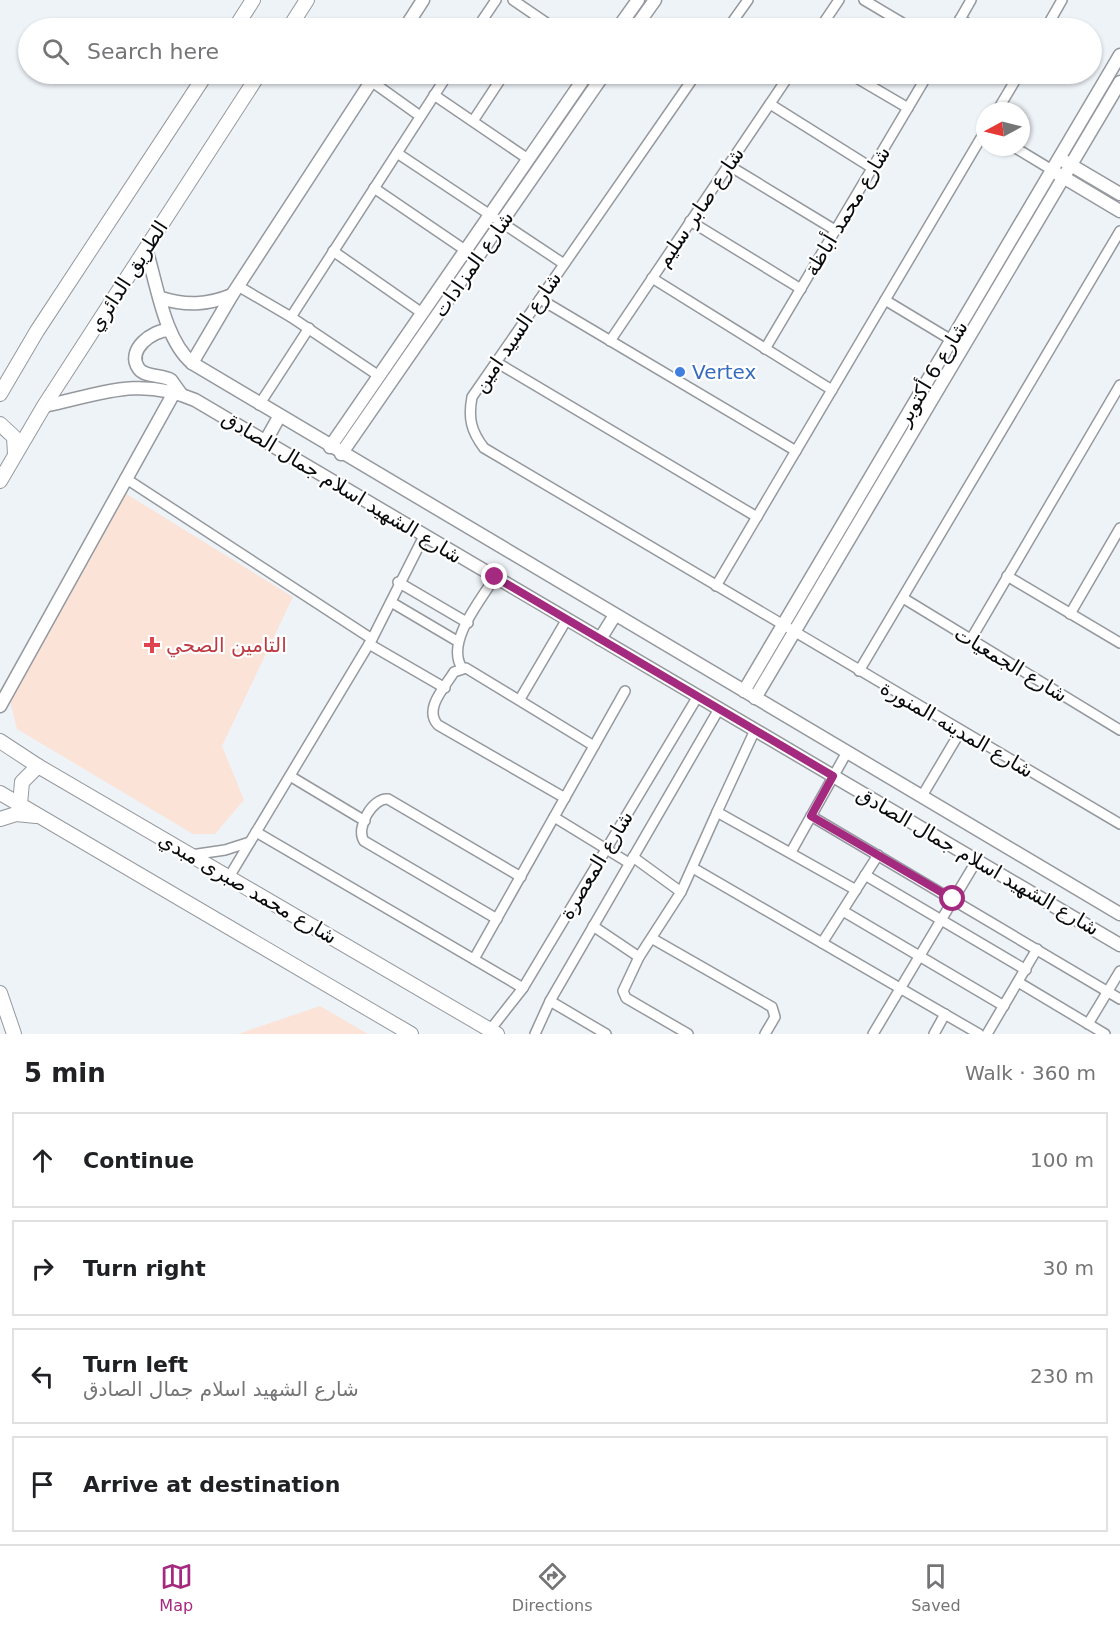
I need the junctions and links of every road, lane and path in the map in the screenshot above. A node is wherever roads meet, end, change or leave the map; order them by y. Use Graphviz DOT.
graph roads {
  1 [pos="253,0"];
  2 [pos="307,0"];
  3 [pos="423,0"];
  4 [pos="495,0"];
  5 [pos="513,0"];
  6 [pos="638,0"];
  7 [pos="655,0"];
  8 [pos="748,0"];
  9 [pos="839,0"];
  10 [pos="864,0"];
  11 [pos="971,0"];
  12 [pos="1062,0"];
  13 [pos="241,18"];
  14 [pos="295,18"];
  15 [pos="411,18"];
  16 [pos="483,18"];
  17 [pos="539,18"];
  18 [pos="625,18"];
  19 [pos="642,18"];
  20 [pos="735,18"];
  21 [pos="827,18"];
  22 [pos="894,18"];
  23 [pos="961,18"];
  24 [pos="1052,18"];
  25 [pos="1120,55"];
  26 [pos="1120,82"];
  27 [pos="199,84"];
  28 [pos="253,84"];
  29 [pos="368,84"];
  30 [pos="381,84"];
  31 [pos="441,84"];
  32 [pos="497,84"];
  33 [pos="580,84"];
  34 [pos="597,84"];
  35 [pos="689,84"];
  36 [pos="783,84"];
  37 [pos="867,84"];
  38 [pos="922,84"];
  39 [pos="1013,84"];
  40 [pos="434,95"];
  41 [pos="1002,102"];
  42 [pos="770,104"];
  43 [pos="908,108"];
  44 [pos="420,116"];
  45 [pos="473,121"];
  46 [pos="976,146"];
  47 [pos="397,153"];
  48 [pos="1029,156"];
  49 [pos="1059,158"];
  50 [pos="528,159"];
  51 [pos="728,165"];
  52 [pos="1071,165"];
  53 [pos="872,168"];
  54 [pos="1052,170"];
  55 [pos="1064,177"];
  56 [pos="374,188"];
  57 [pos="1120,194"];
  58 [pos="1120,211"];
  59 [pos="490,215"];
  60 [pos="690,222"];
  61 [pos="501,223"];
  62 [pos="836,230"];
  63 [pos="1120,231"];
  64 [pos="146,249"];
  65 [pos="465,250"];
  66 [pos="333,252"];
  67 [pos="564,264"];
  68 [pos="652,278"];
  69 [pos="801,289"];
  70 [pos="235,290"];
  71 [pos="161,298"];
  72 [pos="540,299"];
  73 [pos="885,300"];
  74 [pos="422,313"];
  75 [pos="291,317"];
  76 [pos="309,328"];
  77 [pos="169,330"];
  78 [pos="951,340"];
  79 [pos="610,341"];
  80 [pos="963,348"];
  81 [pos="765,349"];
  82 [pos="496,362"];
  83 [pos="192,363"];
  84 [pos="379,376"];
  85 [pos="1120,385"];
  86 [pos="832,390"];
  87 [pos="178,393"];
  88 [pos="0,394"];
  89 [pos="259,405"];
  90 [pos="44,406"];
  91 [pos="279,417"];
  92 [pos="0,424"];
  93 [pos="265,442"];
  94 [pos="330,447"];
  95 [pos="796,452"];
  96 [pos="15,454"];
  97 [pos="341,454"];
  98 [pos="124,478"];
  99 [pos="0,481"];
  100 [pos="757,517"];
  101 [pos="1120,528"];
  102 [pos="424,536"];
  103 [pos="1007,576"];
  104 [pos="495,577"];
  105 [pos="398,582"];
  106 [pos="716,586"];
  107 [pos="903,598"];
  108 [pos="391,602"];
  109 [pos="1070,614"];
  110 [pos="615,615"];
  111 [pos="567,619"];
  112 [pos="468,623"];
  113 [pos="782,626"];
  114 [pos="794,633"];
  115 [pos="600,639"];
  116 [pos="971,639"];
  117 [pos="371,641"];
  118 [pos="457,641"];
  119 [pos="1120,643"];
  120 [pos="462,668"];
  121 [pos="859,671"];
  122 [pos="445,687"];
  123 [pos="625,691"];
  124 [pos="744,691"];
  125 [pos="698,696"];
  126 [pos="755,698"];
  127 [pos="520,699"];
  128 [pos="0,706"];
  129 [pos="719,709"];
  130 [pos="755,730"];
  131 [pos="1120,730"];
  132 [pos="960,732"];
  133 [pos="0,741"];
  134 [pos="594,746"];
  135 [pos="847,752"];
  136 [pos="38,766"];
  137 [pos="290,776"];
  138 [pos="833,776"];
  139 [pos="0,793"];
  140 [pos="922,796"];
  141 [pos="565,798"];
  142 [pos="20,804"];
  143 [pos="717,812"];
  144 [pos="811,816"];
  145 [pos="41,817"];
  146 [pos="554,817"];
  147 [pos="0,819"];
  148 [pos="365,821"];
  149 [pos="1120,824"];
  150 [pos="256,832"];
  151 [pos="250,842"];
  152 [pos="606,848"];
  153 [pos="791,852"];
  154 [pos="191,855"];
  155 [pos="878,855"];
  156 [pos="631,860"];
  157 [pos="977,860"];
  158 [pos="693,868"];
  159 [pos="865,875"];
  160 [pos="229,877"];
  161 [pos="520,877"];
  162 [pos="856,890"];
  163 [pos="681,892"];
  164 [pos="953,899"];
  165 [pos="843,911"];
  166 [pos="1120,914"];
  167 [pos="497,919"];
  168 [pos="941,920"];
  169 [pos="593,926"];
  170 [pos="653,939"];
  171 [pos="822,943"];
  172 [pos="1120,945"];
  173 [pos="1037,950"];
  174 [pos="919,956"];
  175 [pos="639,957"];
  176 [pos="474,959"];
  177 [pos="1026,970"];
  178 [pos="1120,971"];
  179 [pos="1018,982"];
  180 [pos="523,988"];
  181 [pos="900,988"];
  182 [pos="1108,992"];
  183 [pos="0,993"];
  184 [pos="1120,999"];
  185 [pos="550,1001"];
  186 [pos="1004,1006"];
  187 [pos="945,1014"];
  188 [pos="1088,1024"];
  189 [pos="494,1032"];
  190 [pos="684,1033"];
  191 [pos="14,1034"];
  192 [pos="411,1034"];
  193 [pos="535,1034"];
  194 [pos="606,1034"];
  195 [pos="765,1034"];
  196 [pos="873,1034"];
  197 [pos="934,1034"];
  198 [pos="979,1034"];
  199 [pos="987,1034"];
  200 [pos="1105,1034"];
  1 -- 13 [label="main road"];
  2 -- 14 [label="main road"];
  3 -- 15 [label="street"];
  4 -- 16 [label="street"];
  5 -- 17 [label="street"];
  6 -- 18 [label="street"];
  7 -- 19 [label="street"];
  8 -- 20 [label="street"];
  9 -- 21 [label="street"];
  10 -- 22 [label="street"];
  11 -- 23 [label="street"];
  12 -- 24 [label="street"];
  25 -- 49 [label="street, شارع 6 أكتوبر"];
  26 -- 52 [label="street, شارع 6 أكتوبر"];
  27 -- 88 [label="main road"];
  28 -- 64 [label="main road, الطريق الدائري"];
  29 -- 70 [label="street"];
  30 -- 44 [label="street"];
  31 -- 40 [label="street"];
  32 -- 45 [label="street"];
  33 -- 50 [label="street, شارع المزادات"];
  34 -- 61 [label="street, شارع المزادات"];
  35 -- 67 [label="street, شارع السيد امين"];
  36 -- 42 [label="street, شارع صابر سليم"];
  37 -- 43 [label="street"];
  38 -- 43 [label="street, شارع محمد أباظة"];
  39 -- 41 [label="street"];
  40 -- 44 [label="street"];
  40 -- 45 [label="street"];
  42 -- 51 [label="street, شارع صابر سليم"];
  42 -- 53 [label="street"];
  43 -- 53 [label="street, شارع محمد أباظة"];
  44 -- 47 [label="street"];
  45 -- 50 [label="street"];
  46 -- 73 [label="street"];
  47 -- 56 [label="street"];
  47 -- 59 [label="street"];
  48 -- 54 [label="street"];
  49 -- 52 [label="street"];
  49 -- 54 [label="street, شارع 6 أكتوبر"];
  50 -- 59 [label="street, شارع المزادات"];
  51 -- 60 [label="street, شارع صابر سليم"];
  51 -- 62 [label="street"];
  52 -- 55 [label="street, شارع 6 أكتوبر"];
  52 -- 57 [label="street"];
  53 -- 62 [label="street, شارع محمد أباظة"];
  54 -- 55 [label="street"];
  54 -- 78 [label="street, شارع 6 أكتوبر"];
  55 -- 58 [label="street"];
  55 -- 80 [label="street, شارع 6 أكتوبر"];
  56 -- 65 [label="street"];
  56 -- 66 [label="street"];
  59 -- 61 [label="street"];
  59 -- 65 [label="street, شارع المزادات"];
  60 -- 68 [label="street, شارع صابر سليم"];
  60 -- 69 [label="street"];
  61 -- 67 [label="street"];
  61 -- 97 [label="street, شارع المزادات"];
  62 -- 69 [label="street, شارع محمد أباظة"];
  63 -- 107 [label="street"];
  64 -- 71 [label="street, شارع الشهيد اسلام جمال الصادق"];
  64 -- 90 [label="main road, الطريق الدائري"];
  65 -- 74 [label="street, شارع المزادات"];
  66 -- 74 [label="street"];
  66 -- 75 [label="street"];
  67 -- 72 [label="street, شارع السيد امين"];
  68 -- 79 [label="street, شارع صابر سليم"];
  68 -- 81 [label="street"];
  69 -- 81 [label="street, شارع محمد أباظة"];
  70 -- 71 [label="street"];
  70 -- 75 [label="street"];
  70 -- 83 [label="street"];
  71 -- 77 [label="street, شارع الشهيد اسلام جمال الصادق"];
  72 -- 79 [label="street"];
  72 -- 82 [label="street, شارع السيد امين"];
  73 -- 78 [label="street"];
  73 -- 86 [label="street"];
  74 -- 84 [label="street, شارع المزادات"];
  75 -- 76 [label="street"];
  76 -- 84 [label="street"];
  76 -- 89 [label="street"];
  77 -- 83 [label="street, شارع الشهيد اسلام جمال الصادق"];
  77 -- 87 [label="street"];
  78 -- 80 [label="street"];
  78 -- 113 [label="street, شارع 6 أكتوبر"];
  79 -- 95 [label="street"];
  80 -- 114 [label="street, شارع 6 أكتوبر"];
  81 -- 86 [label="street"];
  82 -- 100 [label="street"];
  82 -- 106 [label="street, شارع السيد امين"];
  83 -- 89 [label="street, شارع الشهيد اسلام جمال الصادق"];
  84 -- 94 [label="street, شارع المزادات"];
  85 -- 103 [label="street"];
  86 -- 95 [label="street"];
  87 -- 90 [label="street, شارع الشهيد اسلام جمال الصادق"];
  87 -- 93 [label="street, شارع الشهيد اسلام جمال الصادق"];
  87 -- 98 [label="street"];
  89 -- 91 [label="street, شارع الشهيد اسلام جمال الصادق"];
  90 -- 96 [label="main road, الطريق الدائري"];
  91 -- 93 [label="street"];
  91 -- 94 [label="street, شارع الشهيد اسلام جمال الصادق"];
  92 -- 96 [label="main road"];
  93 -- 102 [label="street, شارع الشهيد اسلام جمال الصادق"];
  94 -- 97 [label="street, شارع الشهيد اسلام جمال الصادق"];
  95 -- 100 [label="street"];
  96 -- 99 [label="main road, الطريق الدائري"];
  97 -- 110 [label="street, شارع الشهيد اسلام جمال الصادق"];
  98 -- 117 [label="street"];
  98 -- 128 [label="street"];
  100 -- 106 [label="street"];
  101 -- 109 [label="street"];
  102 -- 104 [label="street, شارع الشهيد اسلام جمال الصادق"];
  102 -- 105 [label="street"];
  103 -- 109 [label="street"];
  103 -- 116 [label="street"];
  104 -- 111 [label="street, شارع الشهيد اسلام جمال الصادق"];
  104 -- 112 [label="street"];
  105 -- 108 [label="street"];
  105 -- 112 [label="street"];
  106 -- 113 [label="street, شارع السيد امين"];
  107 -- 116 [label="street, شارع الجمعيات"];
  107 -- 121 [label="street"];
  108 -- 117 [label="street"];
  108 -- 118 [label="street"];
  109 -- 119 [label="street"];
  110 -- 115 [label="street"];
  110 -- 124 [label="street, شارع الشهيد اسلام جمال الصادق"];
  111 -- 115 [label="street, شارع الشهيد اسلام جمال الصادق"];
  111 -- 127 [label="street"];
  112 -- 118 [label="street"];
  113 -- 114 [label="street, شارع السيد امين"];
  113 -- 124 [label="street, شارع 6 أكتوبر"];
  114 -- 121 [label="street, شارع المدينه المنورة"];
  114 -- 126 [label="street, شارع 6 أكتوبر"];
  115 -- 125 [label="street, شارع الشهيد اسلام جمال الصادق"];
  116 -- 131 [label="street, شارع الجمعيات"];
  117 -- 122 [label="street"];
  117 -- 137 [label="street"];
  118 -- 120 [label="street"];
  120 -- 122 [label="street"];
  120 -- 127 [label="street"];
  121 -- 132 [label="street, شارع المدينه المنورة"];
  122 -- 141 [label="street"];
  123 -- 134 [label="street"];
  124 -- 126 [label="street, شارع الشهيد اسلام جمال الصادق"];
  125 -- 129 [label="street, شارع الشهيد اسلام جمال الصادق"];
  125 -- 152 [label="street, شارع المعصرة"];
  126 -- 135 [label="street, شارع الشهيد اسلام جمال الصادق"];
  127 -- 134 [label="street"];
  129 -- 130 [label="street, شارع الشهيد اسلام جمال الصادق"];
  129 -- 156 [label="street, شارع المعصرة"];
  130 -- 138 [label="street, شارع الشهيد اسلام جمال الصادق"];
  130 -- 143 [label="street"];
  132 -- 140 [label="street"];
  132 -- 149 [label="street, شارع المدينه المنورة"];
  133 -- 136 [label="main road, شارع محمد صبرى مبدي"];
  134 -- 141 [label="street"];
  135 -- 138 [label="street"];
  135 -- 140 [label="street, شارع الشهيد اسلام جمال الصادق"];
  136 -- 142 [label="main road"];
  136 -- 154 [label="main road, شارع محمد صبرى مبدي"];
  137 -- 148 [label="street"];
  137 -- 150 [label="street"];
  138 -- 144 [label="street"];
  138 -- 157 [label="street, شارع الشهيد اسلام جمال الصادق"];
  139 -- 142 [label="main road"];
  140 -- 166 [label="street, شارع الشهيد اسلام جمال الصادق"];
  141 -- 146 [label="street"];
  142 -- 145 [label="main road"];
  143 -- 153 [label="street"];
  143 -- 158 [label="street"];
  144 -- 153 [label="street"];
  144 -- 155 [label="street"];
  145 -- 147 [label="main road"];
  145 -- 192 [label="main road"];
  146 -- 152 [label="street"];
  146 -- 161 [label="street"];
  148 -- 161 [label="street"];
  148 -- 167 [label="street"];
  150 -- 151 [label="street"];
  150 -- 176 [label="street"];
  151 -- 154 [label="street"];
  151 -- 160 [label="street"];
  152 -- 156 [label="street"];
  152 -- 180 [label="street, شارع المعصرة"];
  153 -- 162 [label="street"];
  154 -- 160 [label="main road, شارع محمد صبرى مبدي"];
  155 -- 159 [label="street"];
  155 -- 164 [label="street"];
  156 -- 163 [label="street"];
  156 -- 169 [label="street, شارع المعصرة"];
  157 -- 164 [label="street"];
  157 -- 172 [label="street, شارع الشهيد اسلام جمال الصادق"];
  158 -- 163 [label="street"];
  158 -- 171 [label="street"];
  159 -- 162 [label="street"];
  159 -- 168 [label="street"];
  160 -- 189 [label="main road, شارع محمد صبرى مبدي"];
  161 -- 167 [label="street"];
  162 -- 165 [label="street"];
  163 -- 170 [label="street"];
  164 -- 168 [label="street"];
  164 -- 173 [label="street"];
  165 -- 171 [label="street"];
  165 -- 174 [label="street"];
  167 -- 176 [label="street"];
  168 -- 174 [label="street"];
  168 -- 177 [label="street"];
  169 -- 175 [label="street"];
  169 -- 185 [label="street, شارع المعصرة"];
  170 -- 175 [label="street"];
  170 -- 195 [label="street"];
  171 -- 181 [label="street"];
  173 -- 177 [label="street"];
  173 -- 182 [label="street"];
  174 -- 181 [label="street"];
  174 -- 186 [label="street"];
  175 -- 190 [label="street"];
  176 -- 180 [label="street"];
  177 -- 179 [label="street"];
  178 -- 182 [label="street"];
  179 -- 186 [label="street"];
  179 -- 188 [label="street"];
  180 -- 189 [label="street, شارع المعصرة"];
  181 -- 187 [label="street"];
  181 -- 196 [label="street"];
  182 -- 184 [label="street"];
  182 -- 188 [label="street"];
  183 -- 191 [label="main road"];
  185 -- 193 [label="street, شارع المعصرة"];
  185 -- 194 [label="street"];
  186 -- 199 [label="street"];
  187 -- 197 [label="street"];
  187 -- 198 [label="street"];
  188 -- 200 [label="street"];
}
